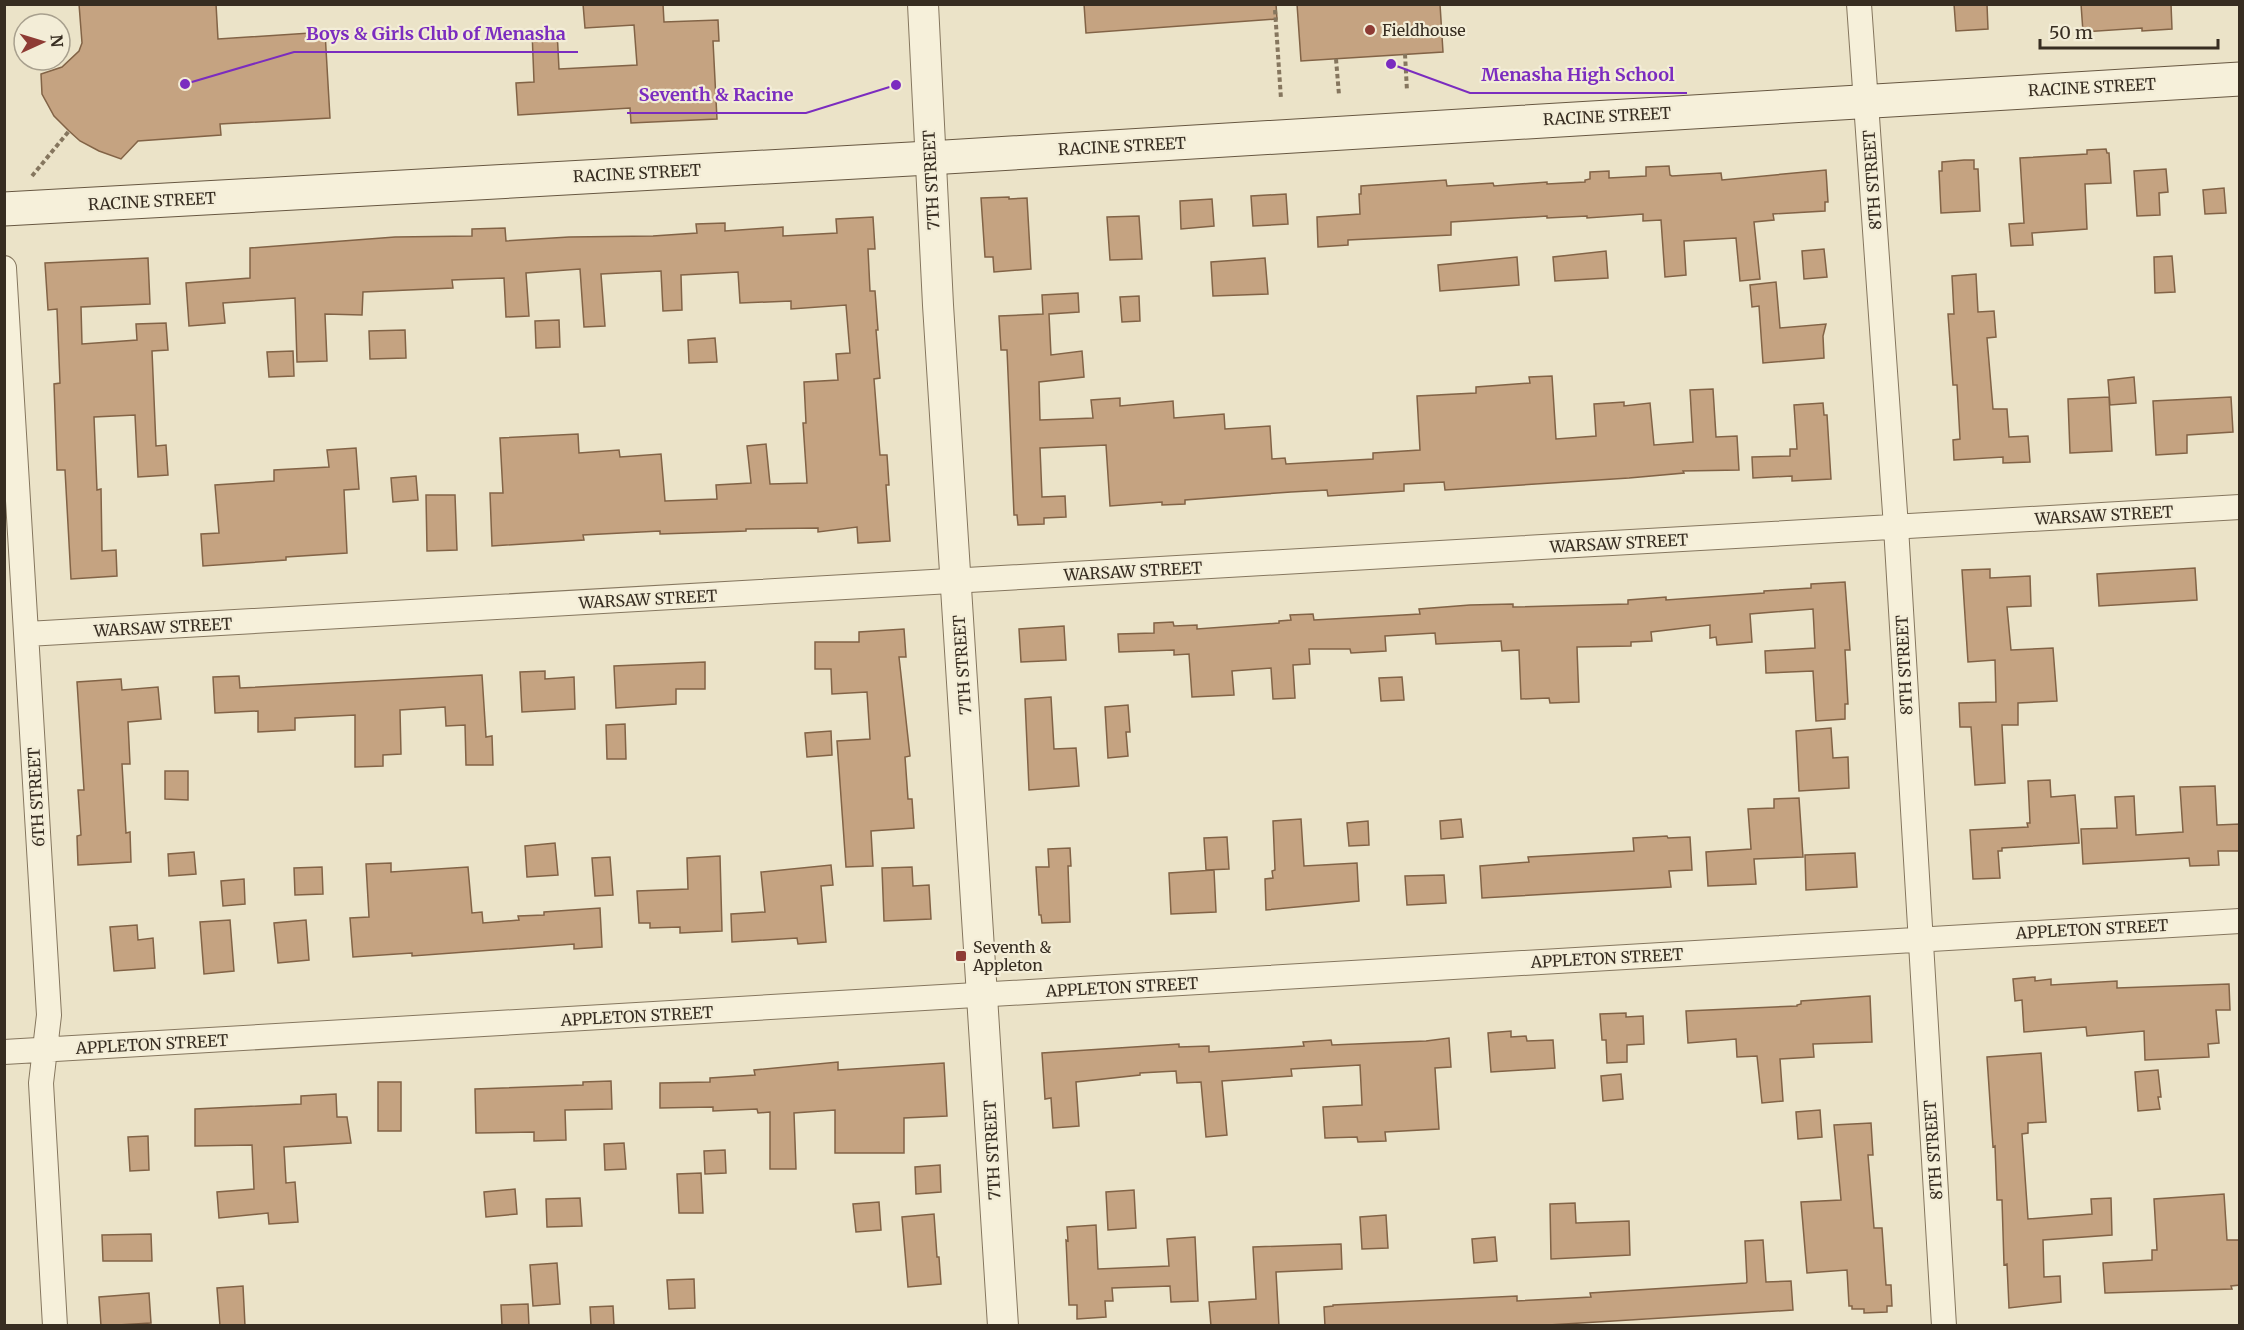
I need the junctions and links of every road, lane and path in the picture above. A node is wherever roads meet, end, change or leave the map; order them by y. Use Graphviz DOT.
graph roads {
  1 [pos="923,4"];
  2 [pos="1859,4"];
  3 [pos="1275,10"];
  4 [pos="1405,54"];
  5 [pos="1336,59"];
  6 [pos="2240,79"];
  7 [pos="1407,91"];
  8 [pos="1339,95"];
  9 [pos="1281,99"];
  10 [pos="1866,101"];
  11 [pos="69,131"];
  12 [pos="929,158"];
  13 [pos="32,176"];
  14 [pos="4,209"];
  15 [pos="4,267"];
  16 [pos="2240,507"];
  17 [pos="1896,527"];
  18 [pos="957,581"];
  19 [pos="27,634"];
  20 [pos="2240,921"];
  21 [pos="1920,940"];
  22 [pos="983,996"];
  23 [pos="45,1050"];
  24 [pos="4,1052"];
  25 [pos="55,1326"];
  26 [pos="1003,1326"];
  27 [pos="1944,1326"];
  1 -- 12 [label="street, 7TH STREET"];
  2 -- 10 [label="street, 8TH STREET"];
  3 -- 9 [label="path"];
  4 -- 7 [label="path"];
  5 -- 8 [label="path"];
  6 -- 10 [label="main road, RACINE STREET"];
  10 -- 12 [label="main road, RACINE STREET"];
  10 -- 17 [label="street, 8TH STREET"];
  11 -- 13 [label="path"];
  12 -- 14 [label="main road, RACINE STREET"];
  12 -- 18 [label="street, 7TH STREET"];
  15 -- 19 [label="street, 6TH STREET"];
  16 -- 17 [label="street, WARSAW STREET"];
  17 -- 18 [label="street, WARSAW STREET"];
  17 -- 21 [label="street, 8TH STREET"];
  18 -- 19 [label="street, WARSAW STREET"];
  18 -- 22 [label="street, 7TH STREET"];
  19 -- 23 [label="street, 6TH STREET"];
  20 -- 21 [label="street, APPLETON STREET"];
  21 -- 22 [label="street, APPLETON STREET"];
  21 -- 27 [label="street, 8TH STREET"];
  22 -- 23 [label="street, APPLETON STREET"];
  22 -- 26 [label="street, 7TH STREET"];
  23 -- 24 [label="street, APPLETON STREET"];
  23 -- 25 [label="street, 6TH STREET"];
}
